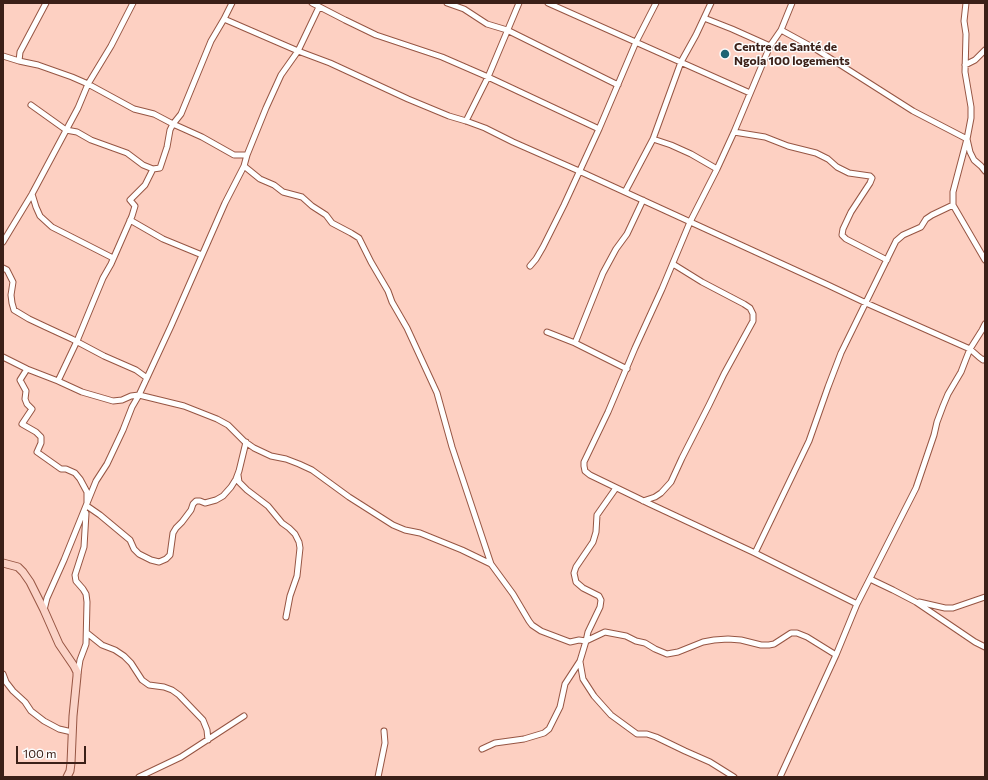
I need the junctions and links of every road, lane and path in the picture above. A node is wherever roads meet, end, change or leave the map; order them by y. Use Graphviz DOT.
graph roads {
  1 [pos="46,3"];
  2 [pos="134,3"];
  3 [pos="232,3"];
  4 [pos="312,3"];
  5 [pos="447,3"];
  6 [pos="466,3"];
  7 [pos="519,3"];
  8 [pos="548,3"];
  9 [pos="656,3"];
  10 [pos="710,3"];
  11 [pos="792,3"];
  12 [pos="966,3"];
  13 [pos="319,7"];
  14 [pos="464,9"];
  15 [pos="704,18"];
  16 [pos="224,19"];
  17 [pos="507,30"];
  18 [pos="780,30"];
  19 [pos="636,42"];
  20 [pos="770,46"];
  21 [pos="985,50"];
  22 [pos="298,52"];
  23 [pos="3,56"];
  24 [pos="19,61"];
  25 [pos="682,62"];
  26 [pos="966,65"];
  27 [pos="488,77"];
  28 [pos="88,84"];
  29 [pos="618,85"];
  30 [pos="750,94"];
  31 [pos="30,105"];
  32 [pos="466,121"];
  33 [pos="173,124"];
  34 [pos="599,129"];
  35 [pos="66,130"];
  36 [pos="734,132"];
  37 [pos="966,138"];
  38 [pos="653,139"];
  39 [pos="247,155"];
  40 [pos="244,166"];
  41 [pos="153,169"];
  42 [pos="717,169"];
  43 [pos="580,171"];
  44 [pos="985,171"];
  45 [pos="624,192"];
  46 [pos="32,194"];
  47 [pos="643,200"];
  48 [pos="953,205"];
  49 [pos="130,220"];
  50 [pos="690,222"];
  51 [pos="3,242"];
  52 [pos="202,255"];
  53 [pos="114,258"];
  54 [pos="887,260"];
  55 [pos="985,260"];
  56 [pos="673,264"];
  57 [pos="530,266"];
  58 [pos="3,268"];
  59 [pos="866,303"];
  60 [pos="985,324"];
  61 [pos="547,332"];
  62 [pos="77,341"];
  63 [pos="575,343"];
  64 [pos="970,349"];
  65 [pos="3,357"];
  66 [pos="985,359"];
  67 [pos="27,369"];
  68 [pos="627,369"];
  69 [pos="147,378"];
  70 [pos="58,380"];
  71 [pos="139,395"];
  72 [pos="246,442"];
  73 [pos="238,474"];
  74 [pos="616,488"];
  75 [pos="643,501"];
  76 [pos="87,506"];
  77 [pos="755,553"];
  78 [pos="3,563"];
  79 [pos="492,564"];
  80 [pos="870,579"];
  81 [pos="985,597"];
  82 [pos="916,602"];
  83 [pos="857,604"];
  84 [pos="44,610"];
  85 [pos="286,617"];
  86 [pos="87,633"];
  87 [pos="586,641"];
  88 [pos="985,647"];
  89 [pos="836,654"];
  90 [pos="580,661"];
  91 [pos="3,674"];
  92 [pos="77,676"];
  93 [pos="244,716"];
  94 [pos="72,732"];
  95 [pos="384,732"];
  96 [pos="208,740"];
  97 [pos="482,749"];
  98 [pos="70,775"];
  99 [pos="139,777"];
  100 [pos="378,777"];
  101 [pos="734,777"];
  102 [pos="780,777"];
  1 -- 24 [label="street"];
  2 -- 28 [label="street"];
  3 -- 16 [label="street"];
  4 -- 13 [label="street"];
  5 -- 14 [label="street"];
  6 -- 14 [label="street"];
  7 -- 17 [label="street"];
  8 -- 19 [label="street"];
  9 -- 19 [label="street"];
  10 -- 15 [label="street"];
  11 -- 18 [label="street"];
  12 -- 26 [label="street"];
  13 -- 22 [label="street"];
  13 -- 27 [label="street"];
  14 -- 17 [label="street"];
  15 -- 20 [label="street"];
  15 -- 25 [label="street"];
  16 -- 22 [label="street"];
  16 -- 33 [label="street"];
  17 -- 27 [label="street"];
  17 -- 29 [label="street"];
  18 -- 20 [label="street"];
  18 -- 37 [label="street"];
  19 -- 25 [label="street"];
  19 -- 29 [label="street"];
  20 -- 30 [label="street"];
  21 -- 26 [label="street"];
  22 -- 32 [label="street"];
  22 -- 39 [label="street"];
  23 -- 24 [label="street"];
  24 -- 28 [label="street"];
  25 -- 30 [label="street"];
  25 -- 38 [label="street"];
  26 -- 37 [label="street"];
  27 -- 32 [label="street"];
  27 -- 34 [label="street"];
  28 -- 33 [label="street"];
  28 -- 35 [label="street"];
  29 -- 34 [label="street"];
  30 -- 36 [label="street"];
  31 -- 35 [label="street"];
  32 -- 43 [label="street"];
  33 -- 39 [label="street"];
  33 -- 41 [label="street"];
  34 -- 43 [label="street"];
  35 -- 41 [label="street"];
  35 -- 46 [label="street"];
  36 -- 42 [label="street"];
  36 -- 54 [label="street"];
  37 -- 44 [label="street"];
  37 -- 48 [label="street"];
  38 -- 42 [label="street"];
  38 -- 45 [label="street"];
  39 -- 40 [label="street"];
  40 -- 52 [label="street"];
  40 -- 79 [label="street"];
  41 -- 49 [label="street"];
  42 -- 50 [label="street"];
  43 -- 45 [label="street"];
  43 -- 57 [label="street"];
  45 -- 47 [label="street"];
  46 -- 51 [label="street"];
  46 -- 53 [label="street"];
  47 -- 50 [label="street"];
  47 -- 63 [label="street"];
  48 -- 54 [label="street"];
  48 -- 55 [label="street"];
  49 -- 52 [label="street"];
  49 -- 53 [label="street"];
  50 -- 56 [label="street"];
  50 -- 59 [label="street"];
  52 -- 69 [label="street"];
  53 -- 62 [label="street"];
  54 -- 59 [label="street"];
  56 -- 68 [label="street"];
  56 -- 75 [label="street"];
  58 -- 62 [label="street"];
  59 -- 64 [label="street"];
  59 -- 77 [label="street"];
  60 -- 64 [label="street"];
  61 -- 63 [label="street"];
  62 -- 69 [label="street"];
  62 -- 70 [label="street"];
  63 -- 68 [label="street"];
  64 -- 66 [label="street"];
  64 -- 80 [label="street"];
  65 -- 67 [label="street"];
  67 -- 70 [label="street"];
  67 -- 76 [label="street"];
  68 -- 74 [label="street"];
  69 -- 71 [label="street"];
  70 -- 71 [label="street"];
  71 -- 72 [label="street"];
  71 -- 76 [label="street"];
  72 -- 73 [label="street"];
  72 -- 79 [label="street"];
  73 -- 76 [label="street"];
  73 -- 85 [label="street"];
  74 -- 75 [label="street"];
  74 -- 87 [label="street"];
  75 -- 77 [label="street"];
  76 -- 84 [label="street"];
  76 -- 86 [label="street"];
  77 -- 83 [label="street"];
  78 -- 84 [label="street"];
  79 -- 87 [label="street"];
  80 -- 82 [label="street"];
  80 -- 83 [label="street"];
  81 -- 82 [label="street"];
  82 -- 88 [label="street"];
  83 -- 89 [label="street"];
  84 -- 92 [label="street"];
  86 -- 92 [label="street"];
  86 -- 96 [label="street"];
  87 -- 89 [label="street"];
  87 -- 90 [label="street"];
  89 -- 102 [label="street"];
  90 -- 97 [label="street"];
  90 -- 101 [label="street"];
  91 -- 94 [label="street"];
  92 -- 94 [label="street"];
  93 -- 96 [label="street"];
  94 -- 98 [label="street"];
  95 -- 100 [label="street"];
  96 -- 99 [label="street"];
}
